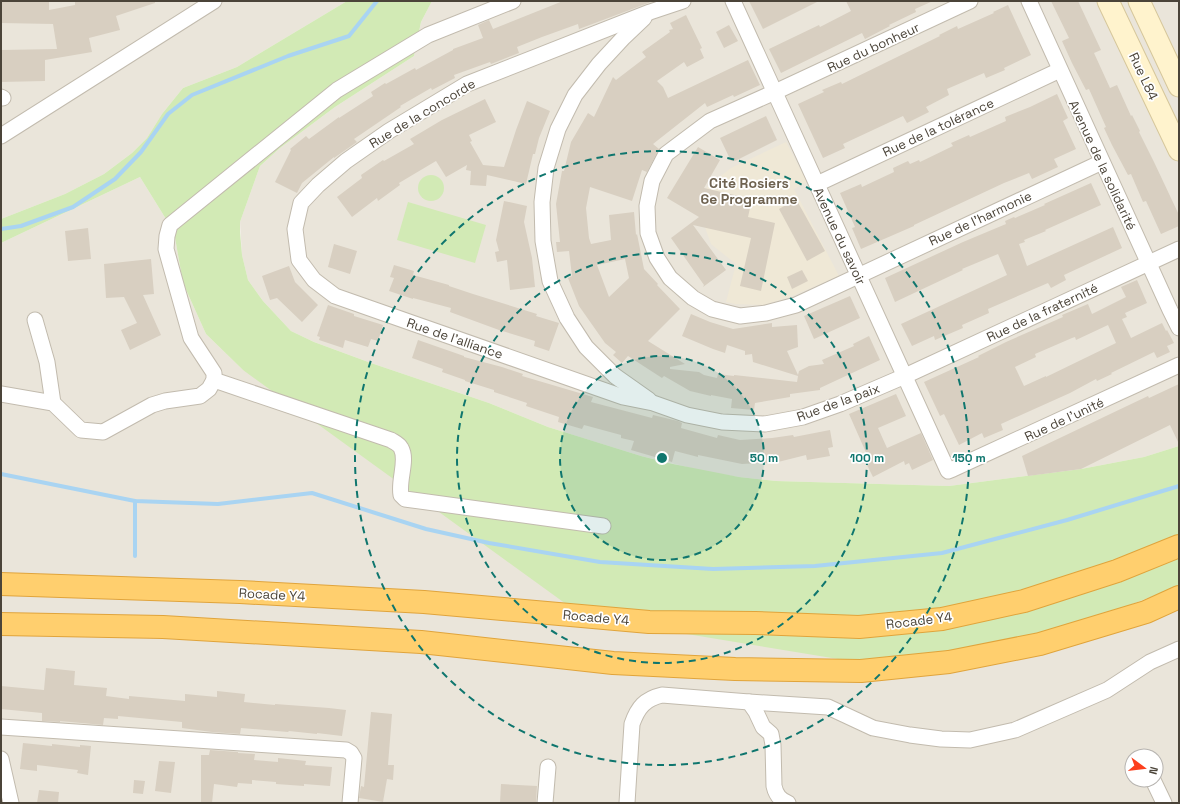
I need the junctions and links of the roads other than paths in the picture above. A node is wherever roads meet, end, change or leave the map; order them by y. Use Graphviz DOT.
graph roads {
  1 [pos="214,1"];
  2 [pos="513,1"];
  3 [pos="683,1"];
  4 [pos="733,1"];
  5 [pos="970,1"];
  6 [pos="1029,1"];
  7 [pos="1108,1"];
  8 [pos="1139,1"];
  9 [pos="650,12"];
  10 [pos="1060,70"];
  11 [pos="1178,81"];
  12 [pos="775,92"];
  13 [pos="1151,92"];
  14 [pos="1,136"];
  15 [pos="1179,150"];
  16 [pos="1102,162"];
  17 [pos="817,184"];
  18 [pos="295,230"];
  19 [pos="1179,248"];
  20 [pos="1148,263"];
  21 [pos="858,275"];
  22 [pos="35,320"];
  23 [pos="1179,328"];
  24 [pos="1179,365"];
  25 [pos="905,376"];
  26 [pos="214,380"];
  27 [pos="1,394"];
  28 [pos="53,403"];
  29 [pos="654,404"];
  30 [pos="948,471"];
  31 [pos="603,526"];
  32 [pos="1179,546"];
  33 [pos="1,584"];
  34 [pos="1179,597"];
  35 [pos="1,624"];
  36 [pos="1179,649"];
  37 [pos="749,702"];
  38 [pos="1,727"];
  39 [pos="1,759"];
  40 [pos="548,767"];
  41 [pos="1157,788"];
  42 [pos="11,803"];
  43 [pos="350,803"];
  44 [pos="546,803"];
  45 [pos="628,803"];
  46 [pos="788,803"];
  47 [pos="1164,803"];
  1 -- 14 [label="street"];
  2 -- 26 [label="street"];
  3 -- 9 [label="street, Rue de la concorde"];
  4 -- 12 [label="street, Avenue du savoir"];
  5 -- 12 [label="street, Rue du bonheur"];
  6 -- 10 [label="street, Avenue de la solidarité"];
  7 -- 13 [label="main road, Rue L84"];
  8 -- 11 [label="main road, Rue L84"];
  9 -- 18 [label="street, Rue de la concorde"];
  9 -- 29 [label="street"];
  10 -- 16 [label="street, Avenue de la solidarité"];
  10 -- 17 [label="street, Rue de la tolérance"];
  11 -- 13 [label="main road"];
  12 -- 17 [label="street, Avenue du savoir"];
  12 -- 21 [label="street, Rue du bonheur"];
  13 -- 15 [label="main road, Rue L84"];
  16 -- 20 [label="street, Avenue de la solidarité"];
  16 -- 21 [label="street, Rue de l'harmonie"];
  17 -- 21 [label="street, Avenue du savoir"];
  18 -- 29 [label="street, Rue de l'alliance"];
  19 -- 20 [label="street, Rue de la fraternité"];
  20 -- 23 [label="street, Avenue de la solidarité"];
  20 -- 25 [label="street, Rue de la fraternité"];
  21 -- 25 [label="street, Avenue du savoir"];
  22 -- 28 [label="street"];
  24 -- 30 [label="street, Rue de l'unité"];
  25 -- 29 [label="street, Rue de la paix"];
  25 -- 30 [label="street, Avenue du savoir"];
  26 -- 28 [label="street"];
  26 -- 31 [label="street"];
  27 -- 28 [label="street"];
  32 -- 33 [label="highway, Rocade Y4"];
  34 -- 35 [label="highway"];
  36 -- 37 [label="street"];
  37 -- 45 [label="street"];
  37 -- 46 [label="street"];
  38 -- 43 [label="street"];
  39 -- 42 [label="street"];
  40 -- 44 [label="street"];
  41 -- 47 [label="street"];
}
